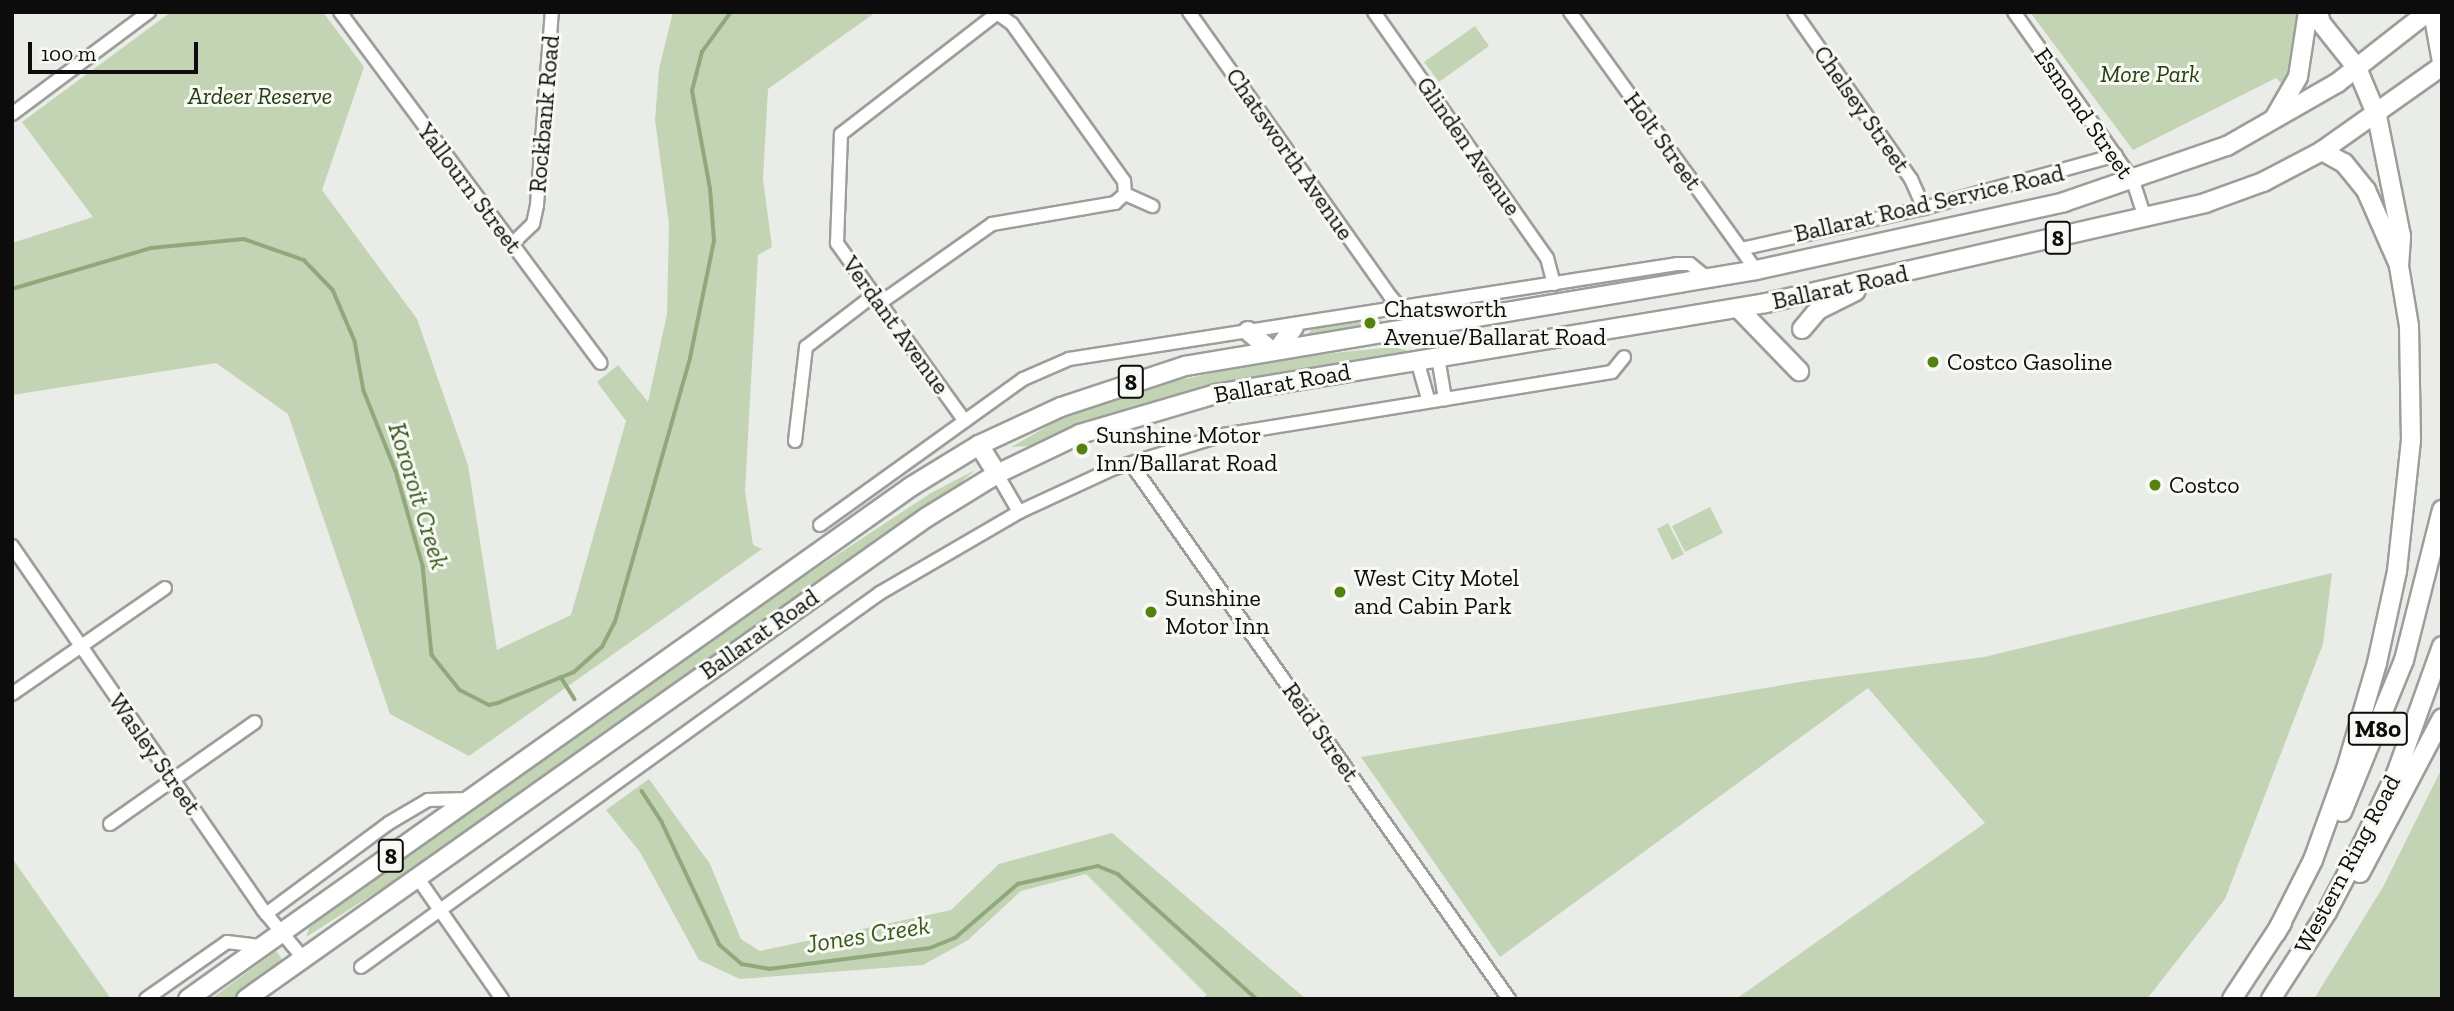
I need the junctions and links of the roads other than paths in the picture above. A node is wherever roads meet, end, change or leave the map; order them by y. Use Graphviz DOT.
graph roads {
  1 [pos="149,12"];
  2 [pos="340,12"];
  3 [pos="552,12"];
  4 [pos="1189,12"];
  5 [pos="1374,12"];
  6 [pos="1570,12"];
  7 [pos="1794,12"];
  8 [pos="2014,12"];
  9 [pos="2308,12"];
  10 [pos="2318,12"];
  11 [pos="2430,12"];
  12 [pos="999,13"];
  13 [pos="2442,64"];
  14 [pos="2357,68"];
  15 [pos="12,114"];
  16 [pos="2377,116"];
  17 [pos="2273,120"];
  18 [pos="2322,151"];
  19 [pos="2116,155"];
  20 [pos="2133,181"];
  21 [pos="1125,194"];
  22 [pos="1152,206"];
  23 [pos="1924,208"];
  24 [pos="2145,218"];
  25 [pos="509,241"];
  26 [pos="1741,249"];
  27 [pos="2399,266"];
  28 [pos="1756,270"];
  29 [pos="1894,275"];
  30 [pos="1706,278"];
  31 [pos="1554,284"];
  32 [pos="877,299"];
  33 [pos="1394,304"];
  34 [pos="1738,308"];
  35 [pos="1294,327"];
  36 [pos="1411,328"];
  37 [pos="1802,329"];
  38 [pos="1248,331"];
  39 [pos="1275,349"];
  40 [pos="1438,357"];
  41 [pos="1624,357"];
  42 [pos="1417,360"];
  43 [pos="601,363"];
  44 [pos="1799,371"];
  45 [pos="1428,399"];
  46 [pos="1445,399"];
  47 [pos="964,420"];
  48 [pos="795,441"];
  49 [pos="979,446"];
  50 [pos="1132,465"];
  51 [pos="996,474"];
  52 [pos="2442,510"];
  53 [pos="1019,512"];
  54 [pos="820,525"];
  55 [pos="12,546"];
  56 [pos="165,588"];
  57 [pos="81,646"];
  58 [pos="2442,646"];
  59 [pos="12,694"];
  60 [pos="2442,718"];
  61 [pos="255,722"];
  62 [pos="173,780"];
  63 [pos="470,799"];
  64 [pos="110,824"];
  65 [pos="417,877"];
  66 [pos="440,910"];
  67 [pos="266,914"];
  68 [pos="284,932"];
  69 [pos="2276,933"];
  70 [pos="262,946"];
  71 [pos="303,958"];
  72 [pos="361,967"];
  73 [pos="146,999"];
  74 [pos="188,999"];
  75 [pos="246,999"];
  76 [pos="502,999"];
  77 [pos="1509,999"];
  78 [pos="2232,999"];
  79 [pos="2273,999"];
  1 -- 15 [label="street"];
  2 -- 25 [label="street, Yallourn Street"];
  3 -- 25 [label="street, Rockbank Road"];
  4 -- 33 [label="street, Chatsworth Avenue"];
  5 -- 31 [label="street, Glinden Avenue"];
  6 -- 26 [label="street, Holt Street"];
  7 -- 23 [label="street, Chelsey Street"];
  8 -- 19 [label="street, Esmond Street"];
  9 -- 17 [label="highway"];
  10 -- 14 [label="highway"];
  11 -- 13 [label="highway"];
  11 -- 14 [label="highway, Ballarat Road / 8"];
  12 -- 21 [label="street"];
  12 -- 32 [label="street, Verdant Avenue"];
  13 -- 16 [label="highway, Ballarat Road / 8"];
  14 -- 16 [label="highway"];
  14 -- 17 [label="highway, Ballarat Road / 8"];
  16 -- 18 [label="highway, Ballarat Road / 8"];
  16 -- 27 [label="highway"];
  17 -- 20 [label="highway, Ballarat Road / 8"];
  18 -- 24 [label="highway, Ballarat Road / 8"];
  18 -- 27 [label="highway"];
  19 -- 20 [label="street, Esmond Street"];
  19 -- 23 [label="street, Ballarat Road Service Road"];
  20 -- 24 [label="street, Esmond Street"];
  20 -- 28 [label="highway, Ballarat Road / 8"];
  21 -- 22 [label="street"];
  21 -- 32 [label="street"];
  23 -- 26 [label="street, Ballarat Road Service Road"];
  24 -- 29 [label="highway, Ballarat Road / 8"];
  25 -- 43 [label="street, Yallourn Street"];
  26 -- 28 [label="street, Holt Street"];
  27 -- 69 [label="highway"];
  28 -- 30 [label="highway, Ballarat Road / 8"];
  29 -- 34 [label="highway, Ballarat Road / 8"];
  29 -- 37 [label="highway"];
  30 -- 31 [label="street"];
  30 -- 36 [label="highway, Ballarat Road / 8"];
  31 -- 33 [label="street"];
  32 -- 47 [label="street, Verdant Avenue"];
  32 -- 48 [label="street"];
  33 -- 35 [label="street"];
  33 -- 36 [label="street, Chatsworth Avenue"];
  34 -- 40 [label="highway, Ballarat Road / 8"];
  34 -- 44 [label="highway"];
  35 -- 38 [label="street"];
  35 -- 39 [label="highway"];
  36 -- 39 [label="highway, Ballarat Road / 8"];
  36 -- 40 [label="highway"];
  36 -- 42 [label="highway"];
  38 -- 39 [label="highway"];
  38 -- 47 [label="street"];
  39 -- 49 [label="highway, Ballarat Road / 8"];
  40 -- 42 [label="highway, Ballarat Road / 8"];
  40 -- 46 [label="street"];
  41 -- 46 [label="street, Ballarat Road"];
  42 -- 45 [label="street"];
  42 -- 51 [label="highway, Ballarat Road / 8"];
  45 -- 46 [label="street, Ballarat Road"];
  45 -- 50 [label="street, Ballarat Road"];
  47 -- 54 [label="street"];
  49 -- 51 [label="highway"];
  49 -- 63 [label="highway, Ballarat Road / 8"];
  50 -- 53 [label="street, Ballarat Road"];
  50 -- 77 [label="street, Reid Street"];
  51 -- 53 [label="street"];
  51 -- 65 [label="highway, Ballarat Road / 8"];
  52 -- 69 [label="highway, Western Ring Road / M80"];
  53 -- 66 [label="street, Ballarat Road"];
  55 -- 57 [label="street, Wasley Street"];
  56 -- 57 [label="street"];
  57 -- 59 [label="street"];
  57 -- 62 [label="street, Wasley Street"];
  58 -- 79 [label="highway, Western Ring Road / M80"];
  60 -- 79 [label="highway"];
  61 -- 62 [label="street"];
  62 -- 64 [label="street"];
  62 -- 67 [label="street, Wasley Street"];
  63 -- 67 [label="street"];
  63 -- 68 [label="highway, Ballarat Road / 8"];
  65 -- 66 [label="street"];
  65 -- 71 [label="highway, Ballarat Road / 8"];
  66 -- 72 [label="street, Ballarat Road"];
  66 -- 76 [label="street"];
  67 -- 68 [label="street, Wasley Street"];
  68 -- 70 [label="highway, Ballarat Road / 8"];
  68 -- 71 [label="street, Wasley Street"];
  69 -- 78 [label="highway, Western Ring Road / M80"];
  70 -- 73 [label="street"];
  70 -- 74 [label="highway, Ballarat Road / 8"];
  71 -- 75 [label="highway, Ballarat Road / 8"];
}
